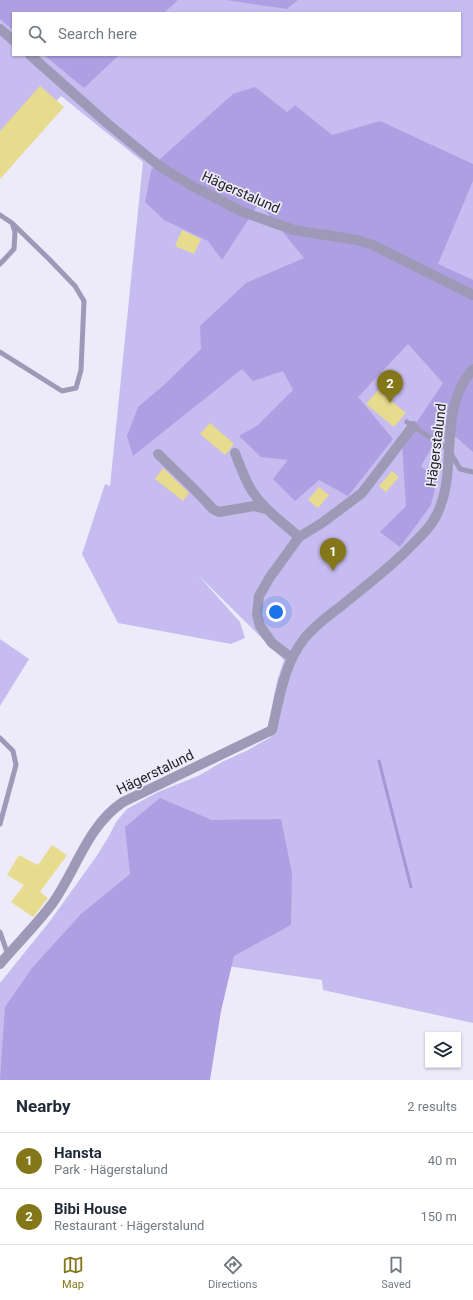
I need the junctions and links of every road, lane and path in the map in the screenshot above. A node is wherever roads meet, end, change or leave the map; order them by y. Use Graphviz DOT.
graph roads {
  1 [pos="0,29"];
  2 [pos="12,39"];
  3 [pos="31,56"];
  4 [pos="0,215"];
  5 [pos="12,223"];
  6 [pos="0,264"];
  7 [pos="473,295"];
  8 [pos="0,352"];
  9 [pos="473,369"];
  10 [pos="410,424"];
  11 [pos="449,450"];
  12 [pos="235,453"];
  13 [pos="158,454"];
  14 [pos="473,472"];
  15 [pos="266,509"];
  16 [pos="299,537"];
  17 [pos="292,658"];
  18 [pos="0,738"];
  19 [pos="0,824"];
  20 [pos="0,932"];
  21 [pos="8,955"];
  22 [pos="0,964"];
  1 -- 2 [label="street"];
  3 -- 7 [label="street, Hägerstalund"];
  4 -- 5 [label="lane"];
  5 -- 6 [label="lane"];
  5 -- 8 [label="lane"];
  9 -- 11 [label="street, Hägerstalund"];
  10 -- 11 [label="lane"];
  10 -- 16 [label="street, Hägerstalund"];
  11 -- 14 [label="lane"];
  11 -- 17 [label="street, Hägerstalund"];
  12 -- 15 [label="street"];
  13 -- 15 [label="street"];
  15 -- 16 [label="street"];
  16 -- 17 [label="street, Hägerstalund"];
  17 -- 21 [label="street, Hägerstalund"];
  18 -- 19 [label="lane"];
  20 -- 21 [label="lane"];
  21 -- 22 [label="street, Hägerstalund"];
}
